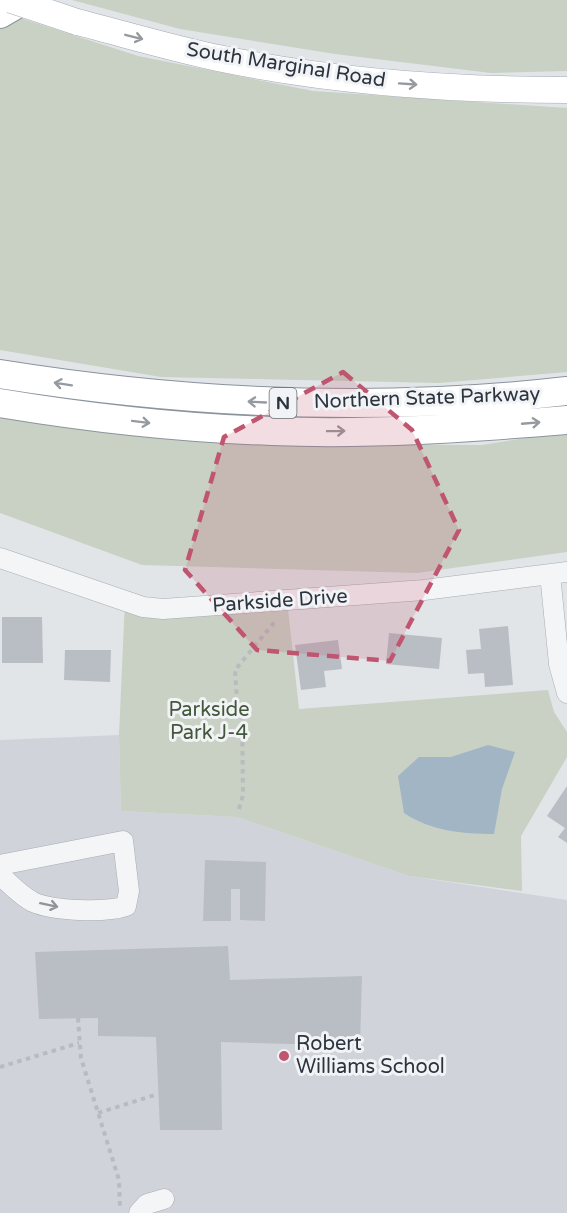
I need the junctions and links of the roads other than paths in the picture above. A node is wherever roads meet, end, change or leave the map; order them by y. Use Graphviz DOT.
graph roads {
  1 [pos="11,0"];
  2 [pos="24,0"];
  3 [pos="0,14"];
  4 [pos="567,90"];
  5 [pos="0,374"];
  6 [pos="567,391"];
  7 [pos="0,403"];
  8 [pos="567,420"];
  9 [pos="0,558"];
  10 [pos="559,573"];
  11 [pos="567,693"];
  12 [pos="0,865"];
  13 [pos="0,875"];
  14 [pos="164,1199"];
  15 [pos="139,1213"];
  1 -- 4 [label="main road, South Marginal Road, one-way, bridge"];
  2 -- 3 [label="highway"];
  6 -- 5 [label="highway, Northern State Parkway / N, one-way"];
  7 -- 8 [label="highway, Northern State Parkway / N, one-way"];
  9 -- 10 [label="street, Parkside Drive"];
  10 -- 11 [label="street"];
  13 -- 12 [label="street, one-way"];
  14 -- 15 [label="street"];
}
